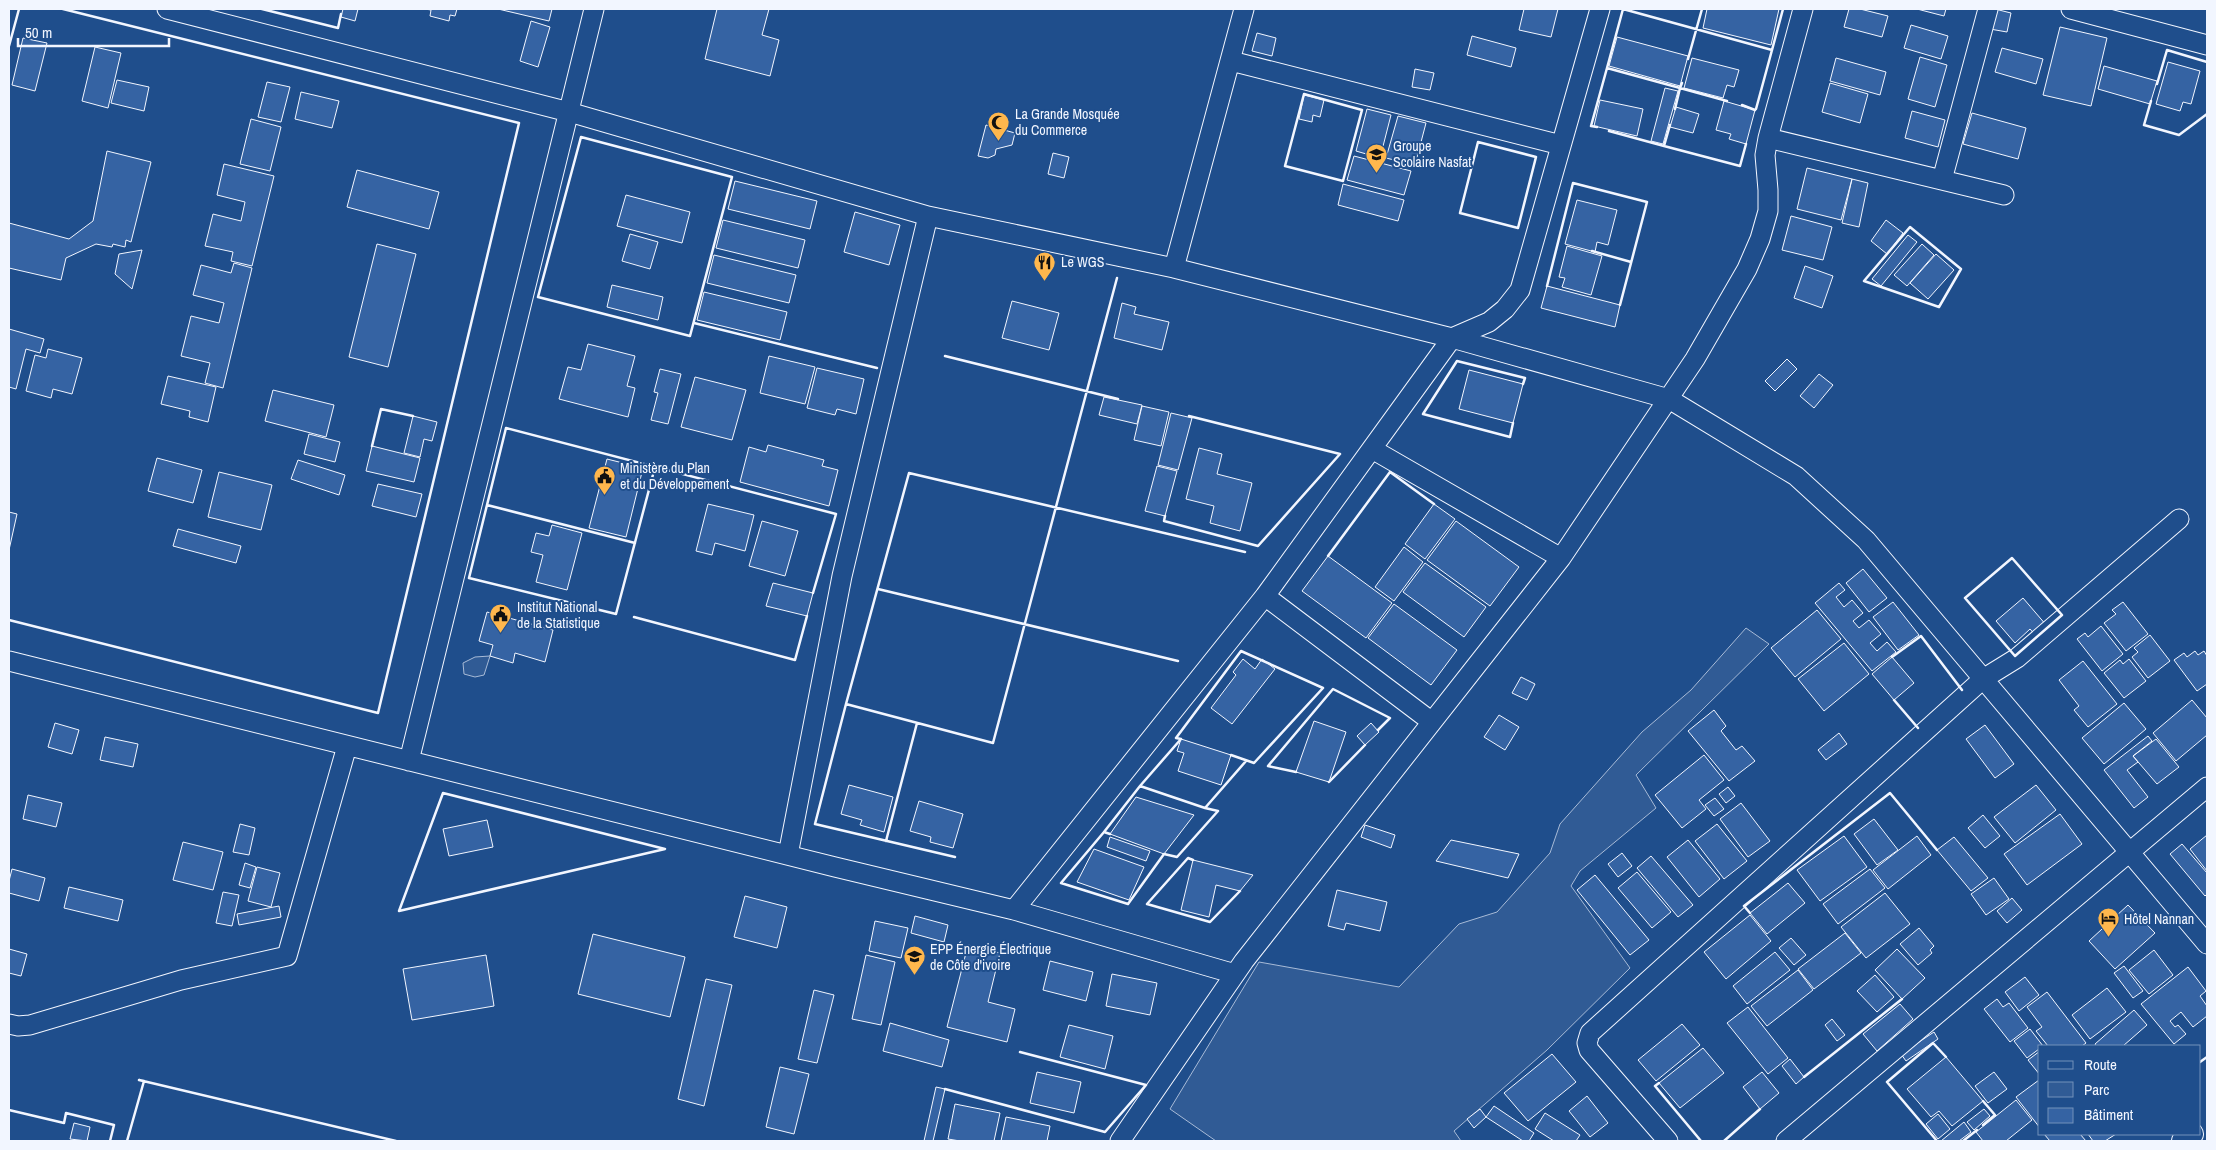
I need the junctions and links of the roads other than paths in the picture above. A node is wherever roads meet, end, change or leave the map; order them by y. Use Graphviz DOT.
graph roads {
  1 [pos="168,9"];
  2 [pos="594,9"];
  3 [pos="1244,9"];
  4 [pos="1600,9"];
  5 [pos="1803,9"];
  6 [pos="1988,9"];
  7 [pos="2071,9"];
  8 [pos="2207,45"];
  9 [pos="1231,60"];
  10 [pos="569,112"];
  11 [pos="1768,138"];
  12 [pos="1560,145"];
  13 [pos="1942,180"];
  14 [pos="2004,195"];
  15 [pos="928,216"];
  16 [pos="1174,268"];
  17 [pos="1452,338"];
  18 [pos="1669,400"];
  19 [pos="1372,449"];
  20 [pos="2179,519"];
  21 [pos="1561,558"];
  22 [pos="1264,596"];
  23 [pos="9,661"];
  24 [pos="1983,679"];
  25 [pos="1432,722"];
  26 [pos="347,746"];
  27 [pos="408,761"];
  28 [pos="2207,787"];
  29 [pos="2130,852"];
  30 [pos="788,855"];
  31 [pos="1014,910"];
  32 [pos="2207,944"];
  33 [pos="1235,974"];
  34 [pos="9,1024"];
  35 [pos="1120,1141"];
  36 [pos="1668,1141"];
  37 [pos="1786,1141"];
  1 -- 10 [label="street"];
  2 -- 10 [label="street"];
  3 -- 9 [label="street"];
  4 -- 12 [label="street"];
  5 -- 11 [label="street"];
  6 -- 13 [label="street"];
  7 -- 8 [label="street"];
  9 -- 12 [label="street"];
  9 -- 16 [label="street"];
  10 -- 15 [label="street"];
  10 -- 27 [label="street"];
  11 -- 13 [label="street"];
  11 -- 18 [label="street"];
  12 -- 17 [label="street"];
  13 -- 14 [label="street"];
  15 -- 16 [label="street"];
  15 -- 30 [label="street"];
  16 -- 17 [label="street"];
  17 -- 18 [label="street"];
  17 -- 19 [label="street"];
  18 -- 21 [label="street"];
  18 -- 24 [label="street"];
  19 -- 21 [label="street"];
  19 -- 22 [label="street"];
  20 -- 24 [label="street"];
  21 -- 25 [label="street"];
  22 -- 25 [label="street"];
  22 -- 31 [label="street"];
  23 -- 26 [label="street"];
  24 -- 29 [label="street"];
  24 -- 36 [label="street"];
  25 -- 33 [label="street"];
  26 -- 27 [label="street"];
  26 -- 34 [label="street"];
  27 -- 30 [label="street"];
  28 -- 29 [label="street"];
  29 -- 32 [label="street"];
  29 -- 37 [label="street"];
  30 -- 31 [label="street"];
  31 -- 33 [label="street"];
  33 -- 35 [label="street"];
}
